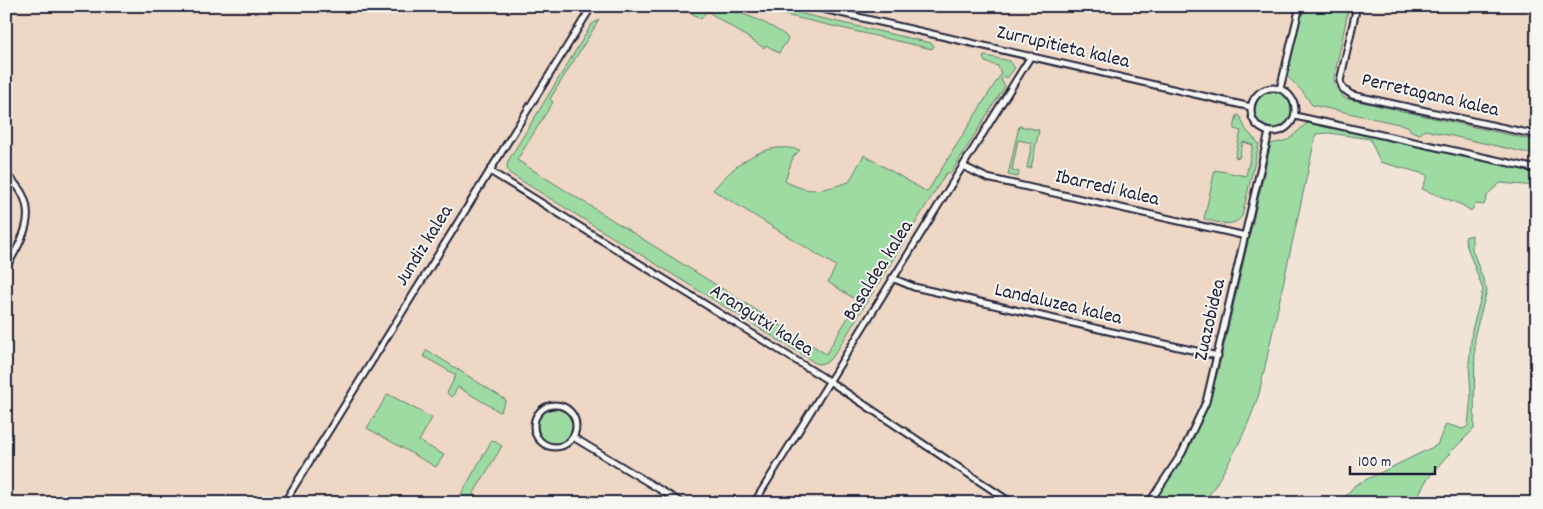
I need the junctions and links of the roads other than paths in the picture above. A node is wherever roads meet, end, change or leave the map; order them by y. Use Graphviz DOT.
graph roads {
  1 [pos="592,6"];
  2 [pos="810,6"];
  3 [pos="1300,6"];
  4 [pos="1357,6"];
  5 [pos="1031,56"];
  6 [pos="1280,89"];
  7 [pos="1251,107"];
  8 [pos="1295,116"];
  9 [pos="1270,132"];
  10 [pos="1537,135"];
  11 [pos="963,166"];
  12 [pos="1537,169"];
  13 [pos="490,171"];
  14 [pos="6,175"];
  15 [pos="1246,236"];
  16 [pos="6,267"];
  17 [pos="892,278"];
  18 [pos="1218,356"];
  19 [pos="829,381"];
  20 [pos="573,437"];
  21 [pos="1537,497"];
  22 [pos="284,503"];
  23 [pos="682,503"];
  24 [pos="754,503"];
  25 [pos="1012,503"];
  26 [pos="1149,503"];
  27 [pos="1534,503"];
  1 -- 13 [label="street, Jundiz kalea"];
  2 -- 5 [label="street, Zurrupitieta kalea"];
  3 -- 6 [label="street"];
  4 -- 10 [label="street, Perretagana kalea"];
  5 -- 7 [label="street, Zurrupitieta kalea"];
  5 -- 11 [label="street, Basaldea kalea"];
  6 -- 7 [label="street"];
  6 -- 8 [label="street"];
  7 -- 9 [label="street"];
  8 -- 9 [label="street"];
  8 -- 12 [label="street"];
  9 -- 15 [label="street, Zuazobidea"];
  11 -- 15 [label="street, Ibarredi kalea"];
  11 -- 17 [label="street, Basaldea kalea"];
  13 -- 19 [label="street, Arangutxi kalea"];
  13 -- 22 [label="street, Jundiz kalea"];
  14 -- 16 [label="street"];
  15 -- 18 [label="street, Zuazobidea"];
  17 -- 18 [label="street, Landaluzea kalea"];
  17 -- 19 [label="street, Basaldea kalea"];
  18 -- 26 [label="street, Zuazobidea"];
  19 -- 24 [label="street, Basaldea kalea"];
  19 -- 25 [label="street, Arangutxi kalea"];
  20 -- 20 [label="street"];
  20 -- 23 [label="street"];
  21 -- 27 [label="street"];
}
